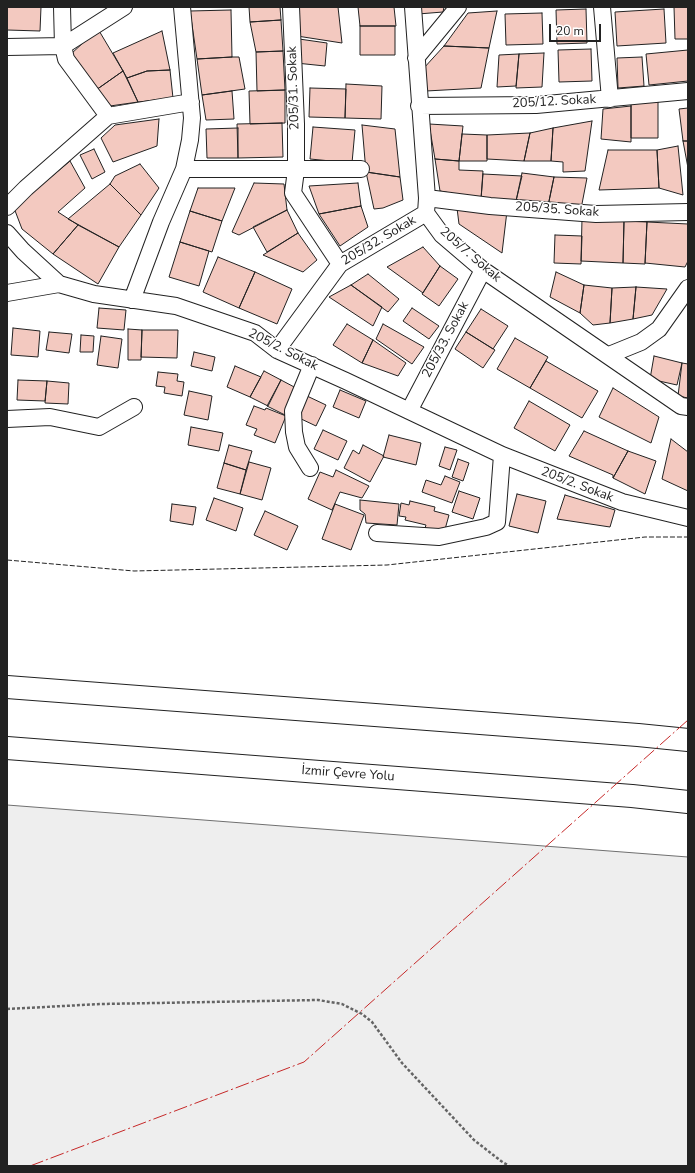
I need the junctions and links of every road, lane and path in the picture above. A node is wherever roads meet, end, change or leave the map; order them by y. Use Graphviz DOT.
graph roads {
  1 [pos="62,7"];
  2 [pos="124,7"];
  3 [pos="182,7"];
  4 [pos="291,7"];
  5 [pos="413,7"];
  6 [pos="458,7"];
  7 [pos="602,7"];
  8 [pos="63,46"];
  9 [pos="7,47"];
  10 [pos="416,58"];
  11 [pos="688,91"];
  12 [pos="610,99"];
  13 [pos="190,102"];
  14 [pos="419,106"];
  15 [pos="108,116"];
  16 [pos="184,169"];
  17 [pos="361,169"];
  18 [pos="296,170"];
  19 [pos="427,205"];
  20 [pos="7,207"];
  21 [pos="688,212"];
  22 [pos="7,233"];
  23 [pos="340,264"];
  24 [pos="483,270"];
  25 [pos="59,284"];
  26 [pos="688,288"];
  27 [pos="7,293"];
  28 [pos="132,300"];
  29 [pos="278,350"];
  30 [pos="609,355"];
  31 [pos="312,365"];
  32 [pos="134,407"];
  33 [pos="688,407"];
  34 [pos="409,411"];
  35 [pos="7,420"];
  36 [pos="502,455"];
  37 [pos="310,468"];
  38 [pos="688,518"];
  39 [pos="377,533"];
  40 [pos="7,687"];
  41 [pos="688,740"];
  42 [pos="7,748"];
  43 [pos="688,802"];
  44 [pos="7,1009"];
  45 [pos="509,1166"];
  1 -- 8 [label="street"];
  2 -- 8 [label="street"];
  3 -- 13 [label="street"];
  4 -- 18 [label="street, 205/31. Sokak"];
  5 -- 10 [label="street"];
  6 -- 10 [label="street"];
  7 -- 12 [label="street"];
  8 -- 9 [label="street"];
  8 -- 15 [label="street"];
  10 -- 14 [label="street"];
  11 -- 12 [label="street, 205/12. Sokak"];
  12 -- 14 [label="street, 205/12. Sokak"];
  13 -- 15 [label="street"];
  13 -- 16 [label="street"];
  14 -- 19 [label="street"];
  15 -- 20 [label="street"];
  16 -- 18 [label="street"];
  16 -- 28 [label="street"];
  17 -- 18 [label="street"];
  18 -- 23 [label="street, 205/31. Sokak"];
  19 -- 21 [label="street, 205/35. Sokak"];
  19 -- 23 [label="street, 205/32. Sokak"];
  19 -- 24 [label="street, 205/7. Sokak"];
  22 -- 25 [label="street"];
  23 -- 29 [label="street, 205/32. Sokak"];
  24 -- 30 [label="street, 205/7. Sokak"];
  24 -- 34 [label="street, 205/33. Sokak"];
  25 -- 27 [label="street"];
  25 -- 28 [label="street, 205/2. Sokak"];
  26 -- 30 [label="street"];
  28 -- 29 [label="street, 205/2. Sokak"];
  29 -- 31 [label="street, 205/2. Sokak"];
  30 -- 33 [label="street, 205/7. Sokak"];
  31 -- 34 [label="street, 205/2. Sokak"];
  31 -- 37 [label="street"];
  32 -- 35 [label="street"];
  34 -- 36 [label="street, 205/2. Sokak"];
  36 -- 38 [label="street, 205/2. Sokak"];
  36 -- 39 [label="street"];
  40 -- 41 [label="highway"];
  42 -- 43 [label="highway, İzmir Çevre Yolu"];
  44 -- 45 [label="path"];
}
